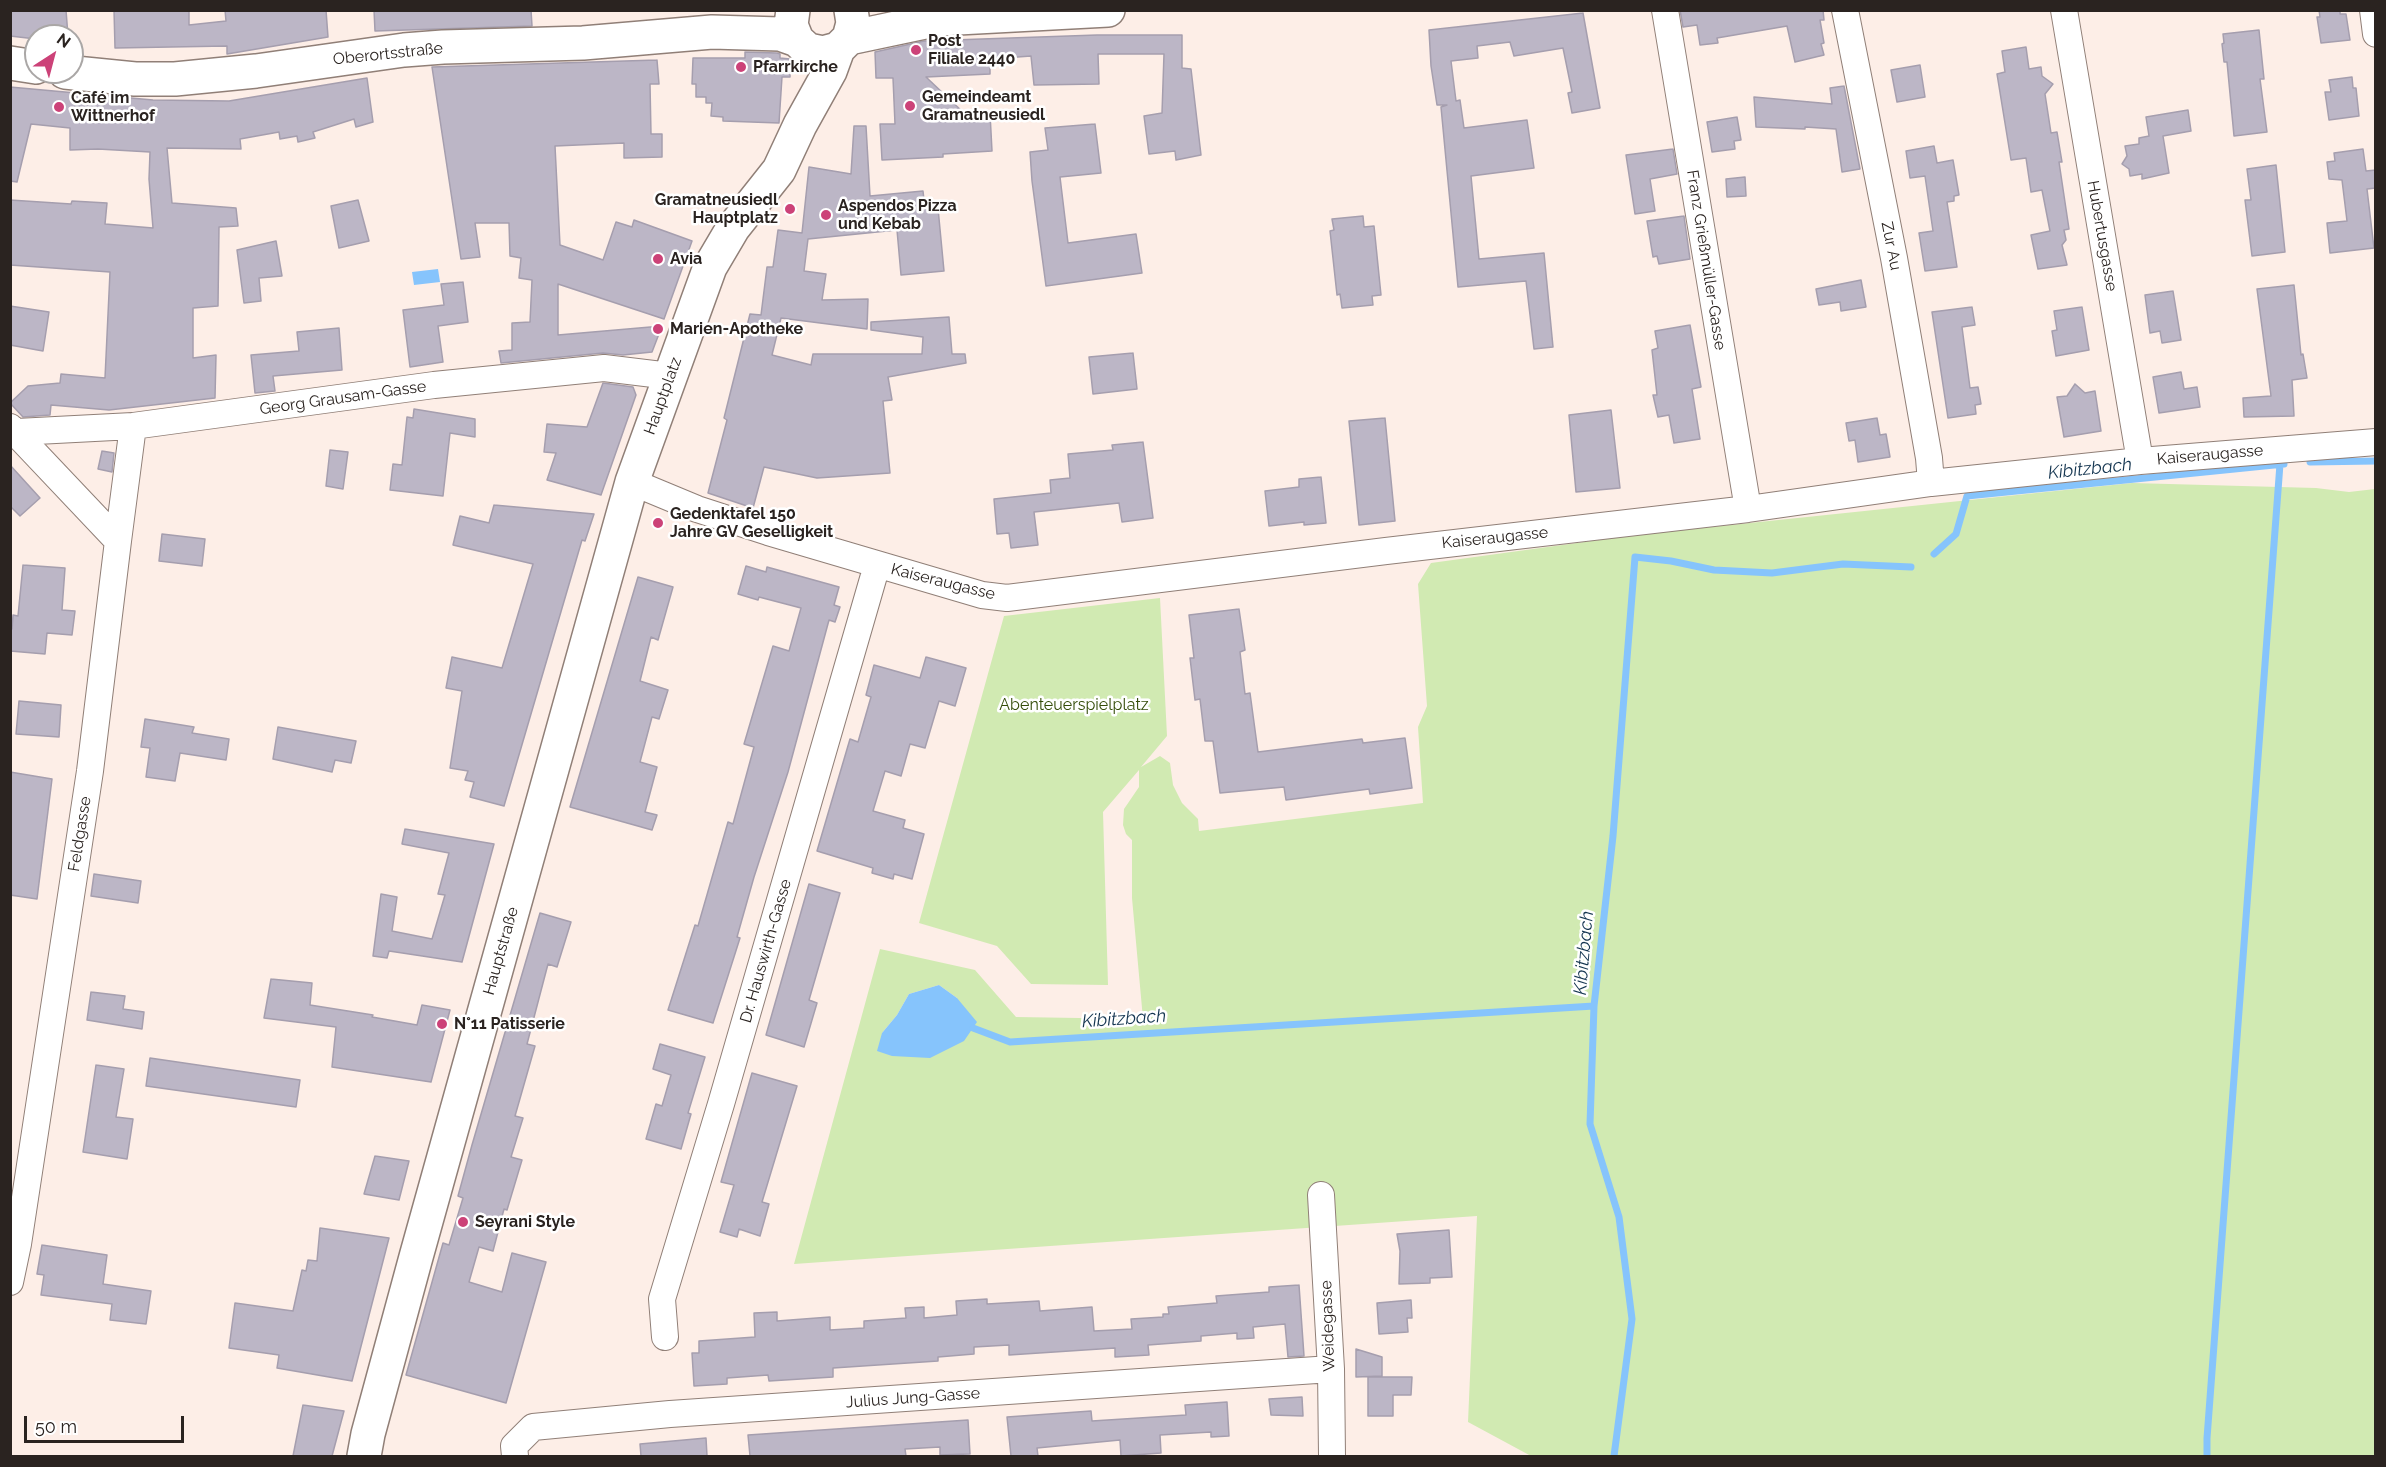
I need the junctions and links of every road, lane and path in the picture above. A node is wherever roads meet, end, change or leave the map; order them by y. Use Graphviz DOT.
graph roads {
  1 [pos="879,10"];
  2 [pos="1108,10"];
  3 [pos="1665,10"];
  4 [pos="1845,10"];
  5 [pos="2064,10"];
  6 [pos="2373,10"];
  7 [pos="939,19"];
  8 [pos="818,30"];
  9 [pos="2376,34"];
  10 [pos="84,74"];
  11 [pos="670,375"];
  12 [pos="133,426"];
  13 [pos="14,429"];
  14 [pos="2376,442"];
  15 [pos="2139,461"];
  16 [pos="632,482"];
  17 [pos="1931,483"];
  18 [pos="1748,509"];
  19 [pos="118,541"];
  20 [pos="878,565"];
  21 [pos="1321,1195"];
  22 [pos="10,1282"];
  23 [pos="665,1337"];
  24 [pos="1331,1370"];
  25 [pos="364,1456"];
  26 [pos="515,1456"];
  27 [pos="1332,1456"];
  1 -- 7 [label="main road"];
  2 -- 7 [label="main road"];
  3 -- 18 [label="street, Franz Grießmüller-Gasse"];
  4 -- 17 [label="street, Zur Au"];
  5 -- 15 [label="street, Hubertusgasse"];
  6 -- 9 [label="street"];
  7 -- 8 [label="main road, Oberortsstraße"];
  8 -- 10 [label="main road, Oberortsstraße"];
  8 -- 11 [label="main road, Hauptplatz"];
  11 -- 12 [label="street, Georg Grausam-Gasse"];
  11 -- 16 [label="main road, Hauptplatz"];
  12 -- 13 [label="street, Georg Grausam-Gasse"];
  12 -- 19 [label="street, Feldgasse"];
  13 -- 19 [label="street"];
  14 -- 15 [label="street, Kaiseraugasse"];
  15 -- 17 [label="street, Kaiseraugasse"];
  16 -- 20 [label="street, Kaiseraugasse"];
  16 -- 25 [label="main road, Hauptstraße"];
  17 -- 18 [label="street, Kaiseraugasse"];
  18 -- 20 [label="street, Kaiseraugasse"];
  19 -- 22 [label="street, Feldgasse"];
  20 -- 23 [label="street, Dr. Hauswirth-Gasse"];
  21 -- 24 [label="street, Weidegasse"];
  24 -- 26 [label="street, Julius Jung-Gasse"];
  24 -- 27 [label="street, Weidegasse"];
}
